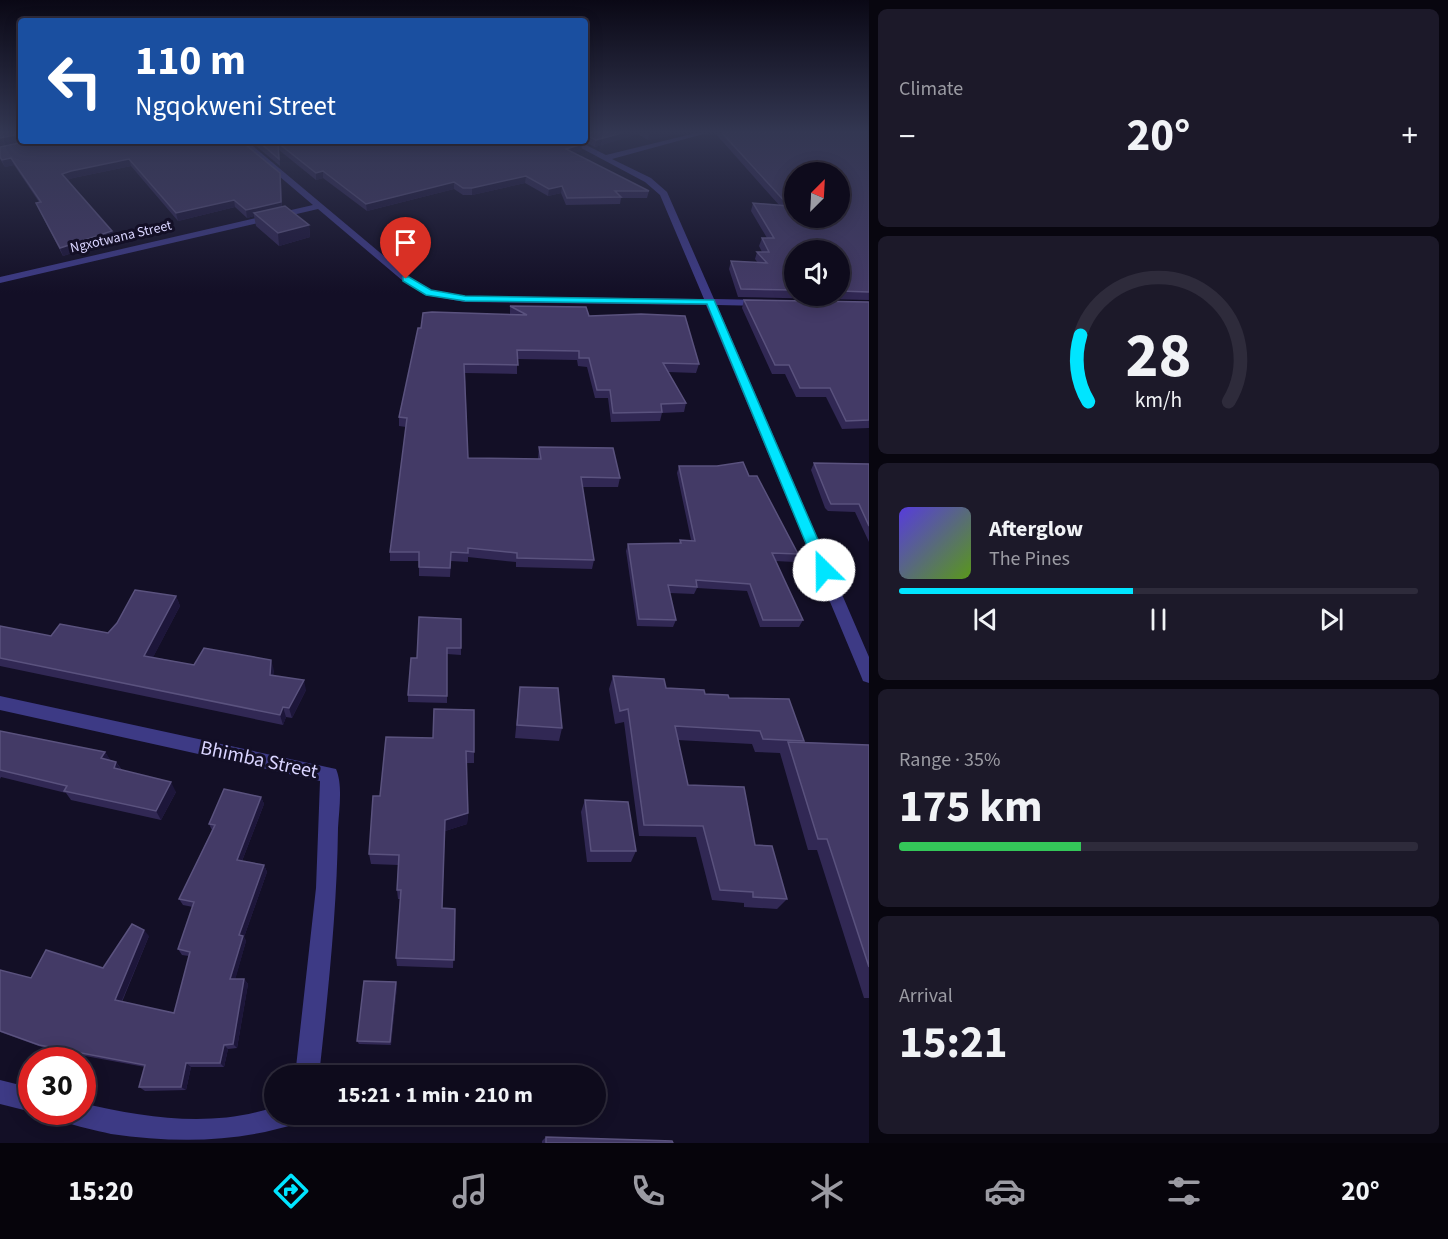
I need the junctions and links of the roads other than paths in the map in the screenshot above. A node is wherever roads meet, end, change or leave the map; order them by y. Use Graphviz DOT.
graph roads {
  1 [pos="296,186"];
  2 [pos="655,186"];
  3 [pos="320,206"];
  4 [pos="0,280"];
  5 [pos="711,302"];
  6 [pos="779,303"];
  7 [pos="869,676"];
  8 [pos="0,703"];
  9 [pos="308,1065"];
  10 [pos="0,1092"];
  11 [pos="18,1096"];
  12 [pos="96,1119"];
  13 [pos="268,1125"];
  1 -- 3 [label="street"];
  2 -- 5 [label="street"];
  3 -- 4 [label="street, Ngxotwana Street"];
  3 -- 5 [label="street"];
  5 -- 6 [label="street"];
  5 -- 7 [label="street"];
  8 -- 9 [label="street, Bhimba Street"];
  10 -- 11 [label="street"];
  12 -- 13 [label="street"];
}
